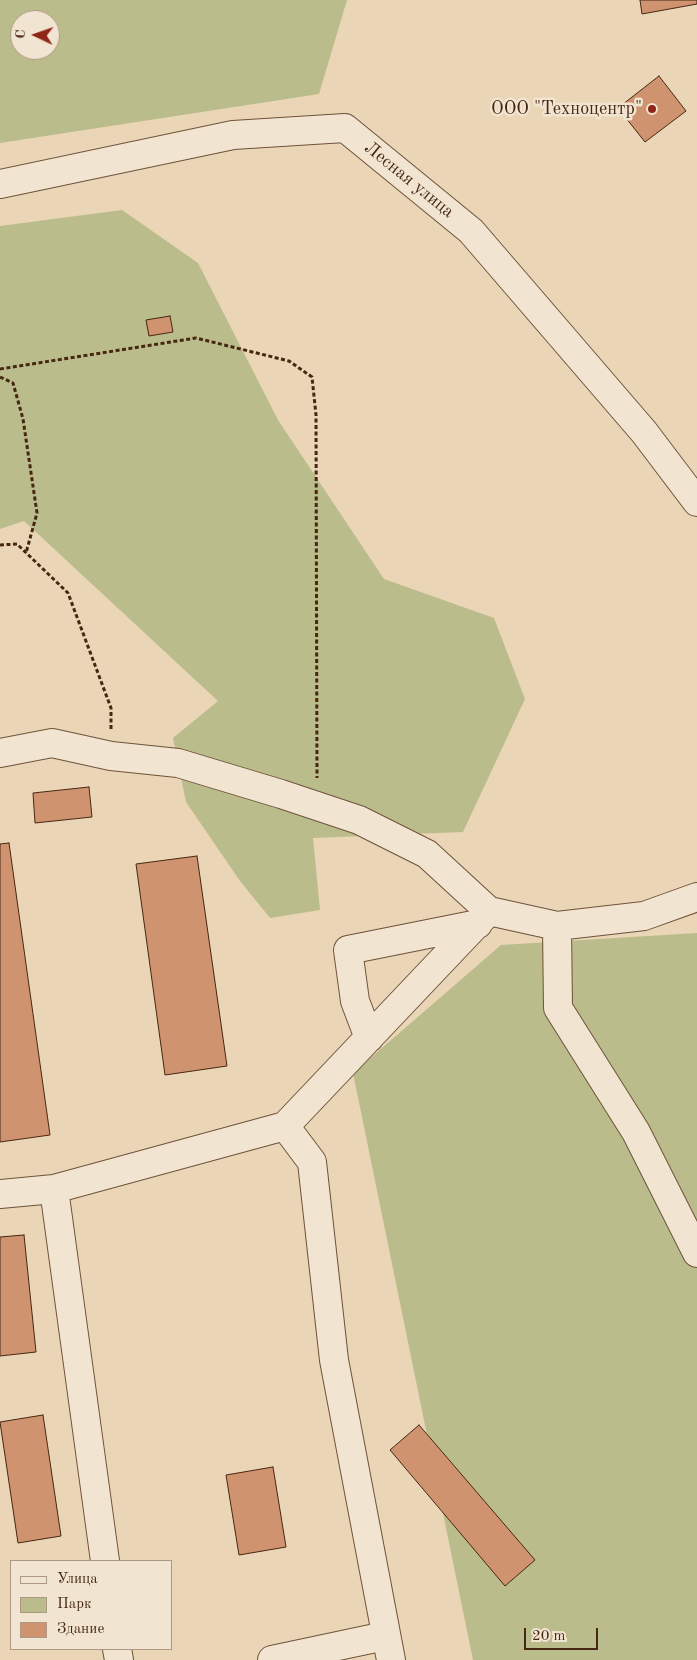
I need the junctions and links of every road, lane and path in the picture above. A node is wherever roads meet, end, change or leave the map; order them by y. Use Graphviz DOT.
graph roads {
  1 [pos="0,184"];
  2 [pos="0,369"];
  3 [pos="0,377"];
  4 [pos="697,502"];
  5 [pos="0,546"];
  6 [pos="26,553"];
  7 [pos="0,753"];
  8 [pos="111,756"];
  9 [pos="317,806"];
  10 [pos="697,897"];
  11 [pos="483,918"];
  12 [pos="557,926"];
  13 [pos="369,1038"];
  14 [pos="285,1126"];
  15 [pos="54,1189"];
  16 [pos="0,1194"];
  17 [pos="697,1253"];
  18 [pos="105,1560"];
  19 [pos="388,1648"];
  20 [pos="272,1660"];
  1 -- 4 [label="street, Лесная улица"];
  2 -- 9 [label="path"];
  3 -- 6 [label="path"];
  5 -- 6 [label="path"];
  6 -- 8 [label="path"];
  7 -- 8 [label="street"];
  8 -- 9 [label="street"];
  9 -- 11 [label="street"];
  10 -- 12 [label="street"];
  11 -- 12 [label="street"];
  11 -- 13 [label="street"];
  11 -- 13 [label="street"];
  12 -- 17 [label="street"];
  13 -- 14 [label="street"];
  14 -- 15 [label="street"];
  14 -- 19 [label="street"];
  15 -- 16 [label="street"];
  15 -- 18 [label="street"];
  19 -- 20 [label="street"];
}
